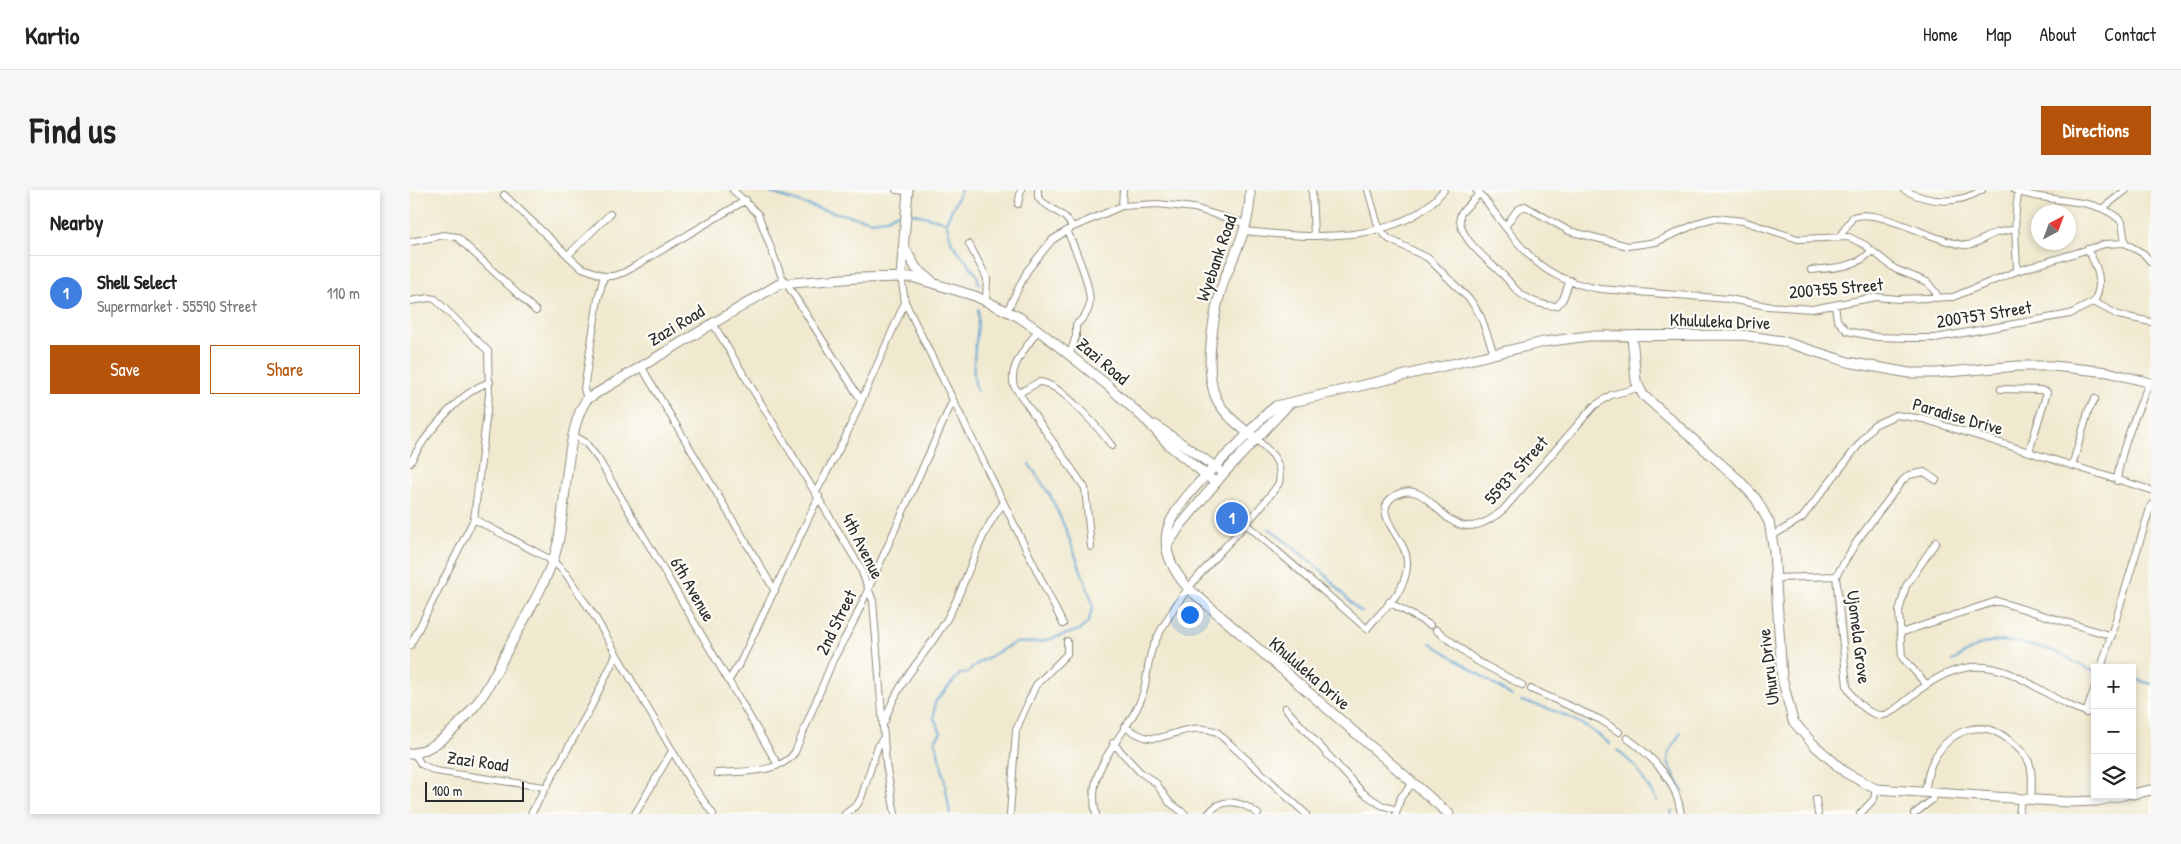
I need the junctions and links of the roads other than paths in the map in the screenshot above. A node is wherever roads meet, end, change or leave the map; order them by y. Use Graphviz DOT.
graph roads {
  1 [pos="733,190"];
  2 [pos="896,190"];
  3 [pos="908,190"];
  4 [pos="1021,190"];
  5 [pos="1038,190"];
  6 [pos="1123,190"];
  7 [pos="1250,190"];
  8 [pos="1312,190"];
  9 [pos="1368,190"];
  10 [pos="1444,190"];
  11 [pos="1904,190"];
  12 [pos="1982,190"];
  13 [pos="2126,190"];
  14 [pos="2018,191"];
  15 [pos="1478,192"];
  16 [pos="504,195"];
  17 [pos="746,200"];
  18 [pos="1018,204"];
  19 [pos="1122,206"];
  20 [pos="2103,208"];
  21 [pos="610,214"];
  22 [pos="1245,227"];
  23 [pos="1505,227"];
  24 [pos="1070,229"];
  25 [pos="1379,229"];
  26 [pos="2015,230"];
  27 [pos="1314,236"];
  28 [pos="1840,236"];
  29 [pos="410,242"];
  30 [pos="2125,243"];
  31 [pos="903,244"];
  32 [pos="969,244"];
  33 [pos="2087,249"];
  34 [pos="1871,251"];
  35 [pos="568,255"];
  36 [pos="2151,262"];
  37 [pos="1811,270"];
  38 [pos="2017,272"];
  39 [pos="604,276"];
  40 [pos="901,276"];
  41 [pos="1570,280"];
  42 [pos="788,282"];
  43 [pos="934,283"];
  44 [pos="1938,298"];
  45 [pos="410,301"];
  46 [pos="905,302"];
  47 [pos="986,302"];
  48 [pos="2094,302"];
  49 [pos="1835,305"];
  50 [pos="536,311"];
  51 [pos="1008,311"];
  52 [pos="712,322"];
  53 [pos="2151,322"];
  54 [pos="1038,330"];
  55 [pos="1632,336"];
  56 [pos="1070,354"];
  57 [pos="1494,354"];
  58 [pos="641,366"];
  59 [pos="490,382"];
  60 [pos="2150,383"];
  61 [pos="1638,388"];
  62 [pos="2001,389"];
  63 [pos="1019,393"];
  64 [pos="587,399"];
  65 [pos="2095,399"];
  66 [pos="861,400"];
  67 [pos="953,400"];
  68 [pos="1289,404"];
  69 [pos="1148,422"];
  70 [pos="1247,432"];
  71 [pos="573,436"];
  72 [pos="1256,439"];
  73 [pos="1112,446"];
  74 [pos="2029,452"];
  75 [pos="410,463"];
  76 [pos="2072,466"];
  77 [pos="1214,467"];
  78 [pos="1224,473"];
  79 [pos="1206,475"];
  80 [pos="1936,480"];
  81 [pos="2117,481"];
  82 [pos="1216,483"];
  83 [pos="2151,490"];
  84 [pos="817,494"];
  85 [pos="1003,504"];
  86 [pos="2151,505"];
  87 [pos="474,519"];
  88 [pos="1246,524"];
  89 [pos="1772,536"];
  90 [pos="1936,542"];
  91 [pos="1168,544"];
  92 [pos="1091,547"];
  93 [pos="553,561"];
  94 [pos="1836,576"];
  95 [pos="1776,578"];
  96 [pos="1188,588"];
  97 [pos="868,589"];
  98 [pos="775,590"];
  99 [pos="1389,602"];
  100 [pos="1063,624"];
  101 [pos="1430,625"];
  102 [pos="1436,630"];
  103 [pos="1900,633"];
  104 [pos="2112,636"];
  105 [pos="1067,641"];
  106 [pos="410,646"];
  107 [pos="616,655"];
  108 [pos="2102,664"];
  109 [pos="730,680"];
  110 [pos="1926,684"];
  111 [pos="1522,685"];
  112 [pos="1531,689"];
  113 [pos="2091,699"];
  114 [pos="1285,708"];
  115 [pos="2086,713"];
  116 [pos="2091,714"];
  117 [pos="884,726"];
  118 [pos="1124,727"];
  119 [pos="1619,732"];
  120 [pos="884,737"];
  121 [pos="1627,738"];
  122 [pos="1113,743"];
  123 [pos="672,751"];
  124 [pos="412,753"];
  125 [pos="778,766"];
  126 [pos="717,773"];
  127 [pos="1413,783"];
  128 [pos="544,787"];
  129 [pos="1876,789"];
  130 [pos="2151,790"];
  131 [pos="1930,793"];
  132 [pos="2136,793"];
  133 [pos="1816,798"];
  134 [pos="2021,799"];
  135 [pos="2031,799"];
  136 [pos="2106,799"];
  137 [pos="1397,812"];
  138 [pos="531,814"];
  139 [pos="635,814"];
  140 [pos="713,814"];
  141 [pos="845,814"];
  142 [pos="895,814"];
  143 [pos="1010,814"];
  144 [pos="1096,814"];
  145 [pos="1185,814"];
  146 [pos="1208,814"];
  147 [pos="1258,814"];
  148 [pos="1306,814"];
  149 [pos="1448,814"];
  150 [pos="1682,814"];
  151 [pos="1818,814"];
  152 [pos="1860,814"];
  153 [pos="1914,814"];
  154 [pos="2019,814"];
  1 -- 17 [label="street"];
  2 -- 3 [label="street"];
  3 -- 31 [label="street"];
  4 -- 18 [label="street"];
  5 -- 24 [label="street"];
  6 -- 19 [label="street"];
  7 -- 22 [label="street, Wyebank Road"];
  8 -- 27 [label="street"];
  9 -- 25 [label="street"];
  10 -- 25 [label="street"];
  11 -- 12 [label="street"];
  13 -- 20 [label="street"];
  14 -- 20 [label="street"];
  14 -- 26 [label="street"];
  15 -- 23 [label="street, 200755 Street"];
  15 -- 41 [label="street"];
  16 -- 35 [label="street"];
  17 -- 39 [label="street"];
  17 -- 42 [label="street"];
  19 -- 22 [label="street"];
  19 -- 24 [label="street"];
  20 -- 30 [label="street"];
  21 -- 35 [label="street"];
  22 -- 27 [label="street"];
  22 -- 70 [label="street, Wyebank Road"];
  23 -- 28 [label="street"];
  23 -- 41 [label="street, 200755 Street"];
  24 -- 51 [label="street"];
  24 -- 56 [label="street"];
  25 -- 27 [label="street"];
  25 -- 57 [label="street"];
  26 -- 28 [label="street"];
  26 -- 38 [label="street"];
  28 -- 34 [label="street"];
  29 -- 50 [label="street"];
  30 -- 33 [label="street, 200755 Street"];
  30 -- 36 [label="street"];
  31 -- 40 [label="street"];
  31 -- 43 [label="street"];
  32 -- 47 [label="street"];
  33 -- 38 [label="street, 200755 Street"];
  33 -- 48 [label="street"];
  34 -- 37 [label="street"];
  34 -- 44 [label="street"];
  35 -- 39 [label="street"];
  38 -- 44 [label="street, 200755 Street"];
  39 -- 64 [label="street"];
  40 -- 42 [label="street, Zazi Road"];
  40 -- 43 [label="street, Zazi Road"];
  40 -- 46 [label="street"];
  41 -- 49 [label="street, 200755 Street"];
  42 -- 52 [label="street, Zazi Road"];
  42 -- 66 [label="street"];
  43 -- 47 [label="street, Zazi Road"];
  44 -- 49 [label="street, 200755 Street"];
  45 -- 59 [label="street"];
  46 -- 66 [label="street"];
  46 -- 67 [label="street"];
  47 -- 51 [label="street, Zazi Road"];
  48 -- 49 [label="street, 200757 Street"];
  48 -- 53 [label="street"];
  51 -- 54 [label="street, Zazi Road"];
  52 -- 58 [label="street, Zazi Road"];
  52 -- 84 [label="street, 4th Avenue"];
  54 -- 56 [label="street, Zazi Road"];
  54 -- 63 [label="street"];
  55 -- 57 [label="street, Khululeka Drive"];
  55 -- 60 [label="street, Khululeka Drive"];
  55 -- 61 [label="street"];
  56 -- 69 [label="street, Zazi Road"];
  57 -- 68 [label="street, Khululeka Drive"];
  58 -- 64 [label="street, Zazi Road"];
  58 -- 98 [label="street"];
  59 -- 75 [label="street"];
  59 -- 87 [label="street"];
  60 -- 81 [label="street"];
  61 -- 89 [label="street, Uhuru Drive"];
  61 -- 99 [label="street, 55937 Street"];
  62 -- 74 [label="street"];
  63 -- 73 [label="street"];
  63 -- 92 [label="street"];
  64 -- 71 [label="street, Zazi Road"];
  65 -- 76 [label="street"];
  66 -- 84 [label="street"];
  67 -- 85 [label="street"];
  67 -- 97 [label="street, 2nd Street"];
  68 -- 70 [label="street, Khululeka Drive"];
  68 -- 72 [label="street"];
  69 -- 77 [label="street, Zazi Road"];
  69 -- 79 [label="street, Zazi Road"];
  70 -- 72 [label="street, Wyebank Road"];
  70 -- 77 [label="street, Khululeka Drive"];
  71 -- 93 [label="street, Zazi Road"];
  71 -- 109 [label="street, 6th Avenue"];
  72 -- 78 [label="street"];
  72 -- 88 [label="street"];
  74 -- 76 [label="street, Paradise Drive"];
  74 -- 89 [label="street, Paradise Drive"];
  76 -- 81 [label="street, Paradise Drive"];
  77 -- 78 [label="street, Zazi Road"];
  77 -- 79 [label="street, Khululeka Drive"];
  78 -- 82 [label="street"];
  79 -- 82 [label="street, Zazi Road"];
  79 -- 91 [label="street, Khululeka Drive"];
  80 -- 94 [label="street"];
  81 -- 83 [label="street, Paradise Drive"];
  82 -- 91 [label="street"];
  84 -- 97 [label="street, 4th Avenue"];
  84 -- 98 [label="street"];
  85 -- 100 [label="street"];
  85 -- 117 [label="street"];
  86 -- 104 [label="street"];
  87 -- 93 [label="street"];
  87 -- 106 [label="street"];
  88 -- 96 [label="street"];
  88 -- 99 [label="street, 55937 Street"];
  89 -- 95 [label="street, Uhuru Drive"];
  90 -- 103 [label="street"];
  91 -- 96 [label="street, Khululeka Drive"];
  93 -- 107 [label="street"];
  93 -- 124 [label="street, Zazi Road"];
  94 -- 95 [label="street"];
  94 -- 110 [label="street, Ujomela Grove"];
  95 -- 129 [label="street, Uhuru Drive"];
  96 -- 118 [label="street"];
  96 -- 127 [label="street, Khululeka Drive"];
  97 -- 117 [label="street, 4th Avenue"];
  97 -- 125 [label="street, 2nd Street"];
  98 -- 109 [label="street"];
  99 -- 101 [label="street"];
  102 -- 111 [label="street"];
  103 -- 104 [label="street"];
  103 -- 110 [label="street"];
  104 -- 108 [label="street"];
  105 -- 143 [label="street"];
  107 -- 123 [label="street"];
  107 -- 128 [label="street"];
  109 -- 125 [label="street, 6th Avenue"];
  110 -- 115 [label="street, Ujomela Grove"];
  112 -- 119 [label="street"];
  113 -- 115 [label="street"];
  114 -- 137 [label="street"];
  115 -- 116 [label="street, Ujomela Grove"];
  117 -- 120 [label="street, 4th Avenue"];
  118 -- 122 [label="street"];
  118 -- 148 [label="street"];
  120 -- 141 [label="street"];
  120 -- 142 [label="street, 4th Avenue"];
  121 -- 150 [label="street"];
  122 -- 144 [label="street"];
  122 -- 145 [label="street"];
  123 -- 139 [label="street"];
  123 -- 140 [label="street"];
  124 -- 128 [label="street, Zazi Road"];
  125 -- 126 [label="street"];
  127 -- 137 [label="street"];
  127 -- 149 [label="street, Khululeka Drive"];
  128 -- 138 [label="street"];
  129 -- 131 [label="street, Uhuru Drive"];
  129 -- 152 [label="street"];
  130 -- 132 [label="street"];
  131 -- 134 [label="street, Uhuru Drive"];
  131 -- 135 [label="street"];
  131 -- 153 [label="street"];
  133 -- 151 [label="street"];
  134 -- 135 [label="street, Uhuru Drive"];
  134 -- 154 [label="street"];
  135 -- 136 [label="street, Uhuru Drive"];
  146 -- 147 [label="street"];
}
